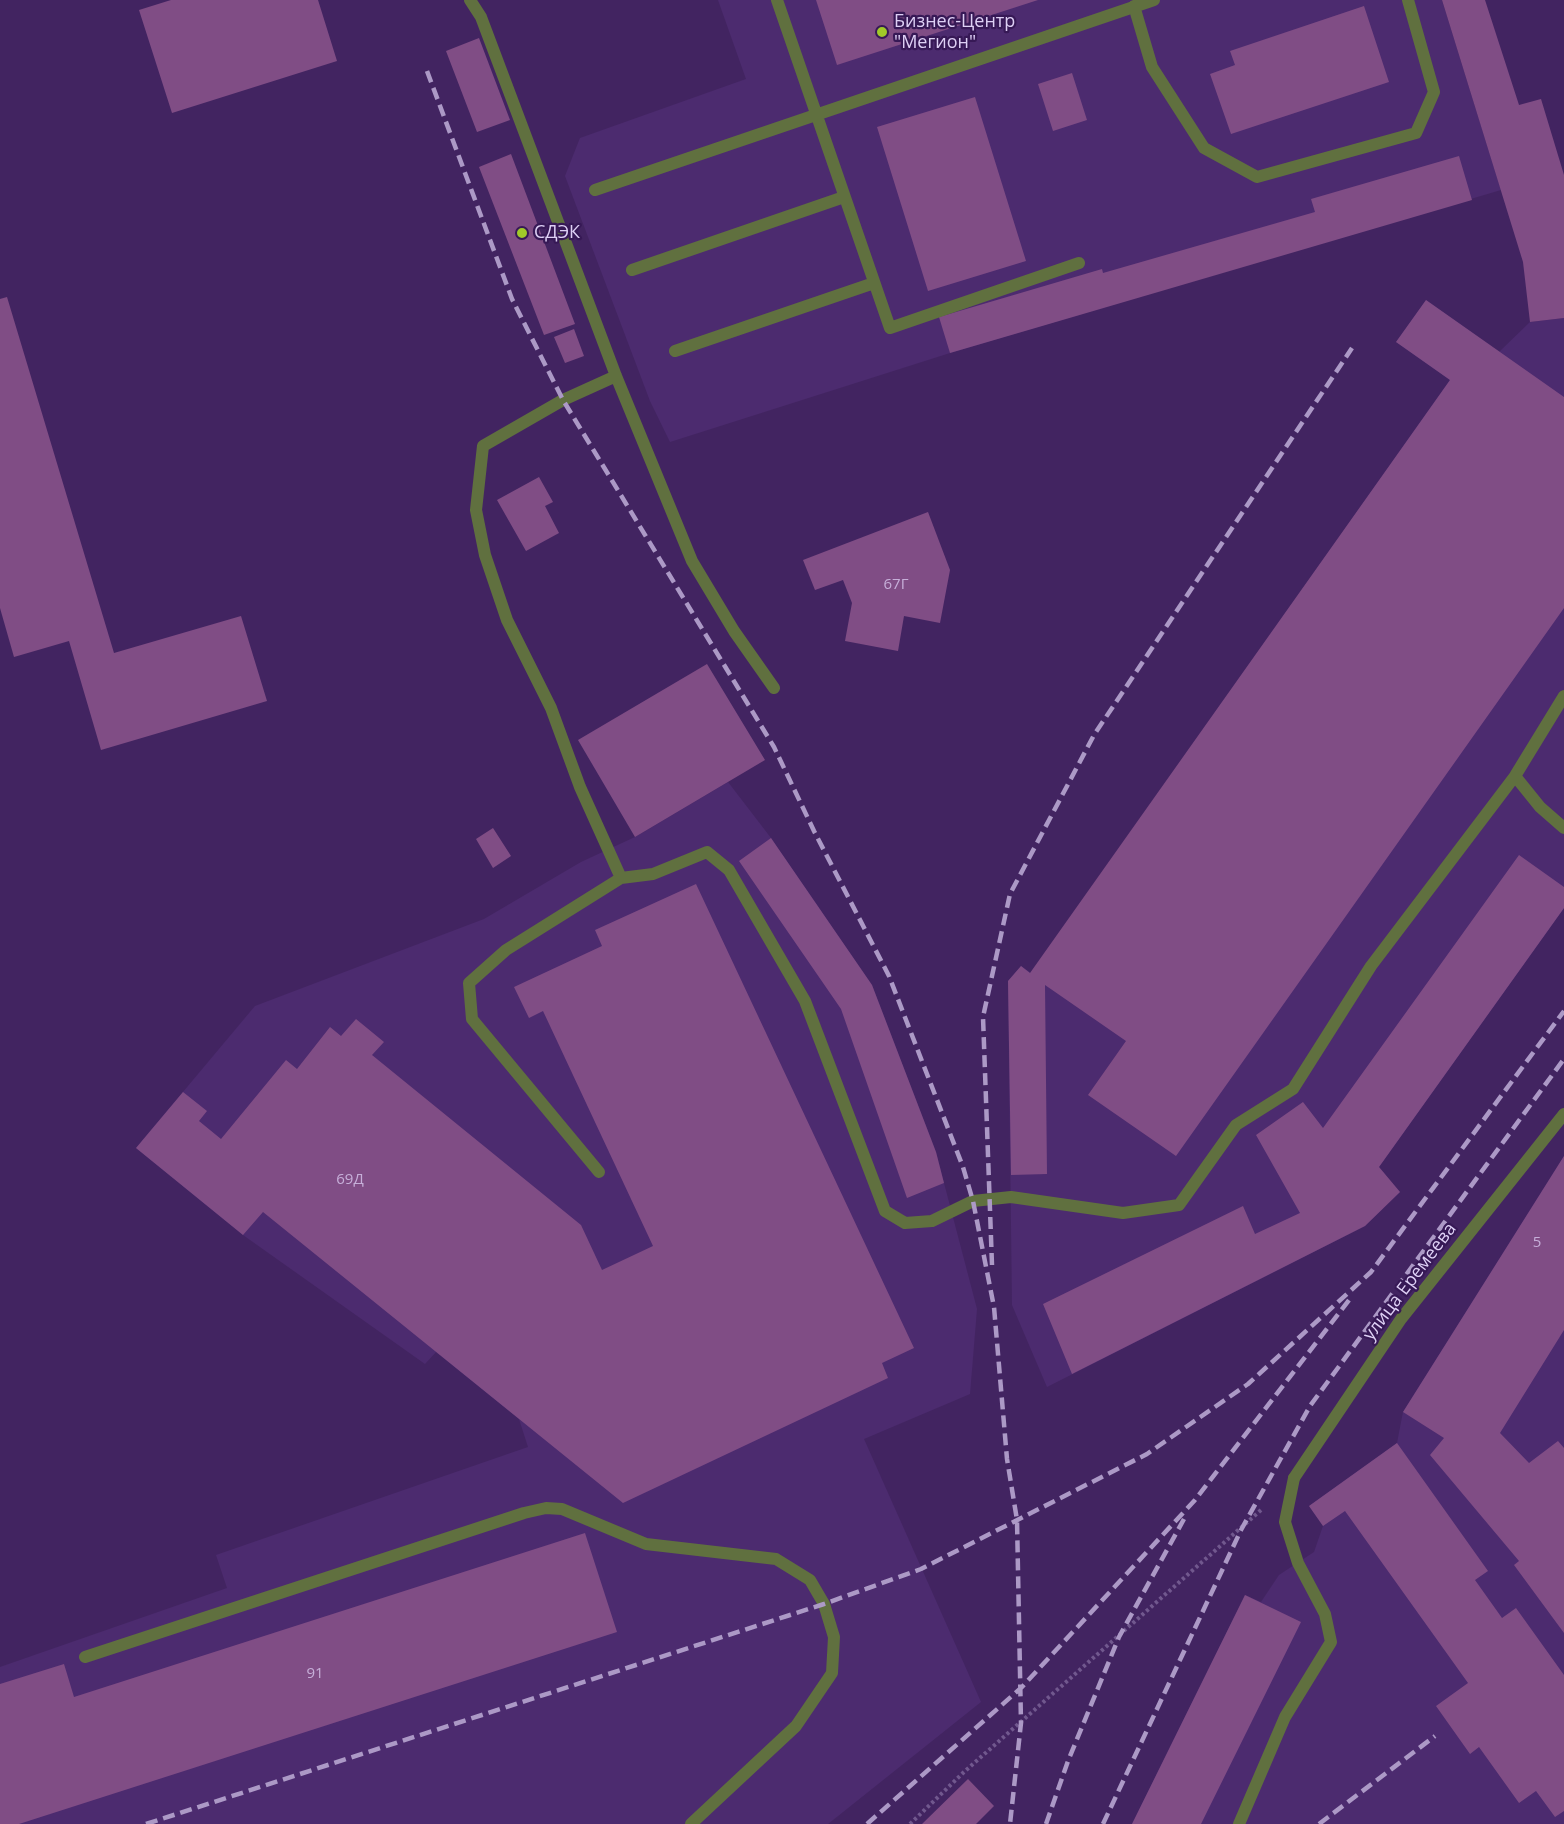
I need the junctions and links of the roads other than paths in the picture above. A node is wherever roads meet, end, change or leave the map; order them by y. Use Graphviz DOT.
graph roads {
  1 [pos="470,0"];
  2 [pos="777,0"];
  3 [pos="1154,0"];
  4 [pos="1408,0"];
  5 [pos="1134,6"];
  6 [pos="816,114"];
  7 [pos="595,190"];
  8 [pos="844,197"];
  9 [pos="1079,263"];
  10 [pos="632,270"];
  11 [pos="874,283"];
  12 [pos="675,351"];
  13 [pos="616,376"];
  14 [pos="774,688"];
  15 [pos="1564,696"];
  16 [pos="1515,776"];
  17 [pos="1564,828"];
  18 [pos="621,878"];
  19 [pos="1564,1114"];
  20 [pos="599,1172"];
  21 [pos="85,1657"];
  22 [pos="691,1824"];
  23 [pos="1239,1824"];
  1 -- 13 [label="street"];
  2 -- 6 [label="street"];
  3 -- 5 [label="street"];
  4 -- 5 [label="street"];
  5 -- 6 [label="street"];
  6 -- 7 [label="street"];
  6 -- 8 [label="street"];
  8 -- 10 [label="street"];
  8 -- 11 [label="street"];
  9 -- 11 [label="street"];
  11 -- 12 [label="street"];
  13 -- 14 [label="street"];
  13 -- 18 [label="street"];
  15 -- 16 [label="street"];
  16 -- 17 [label="street"];
  16 -- 18 [label="street"];
  18 -- 20 [label="street"];
  19 -- 23 [label="street, улица Еремеева"];
  21 -- 22 [label="street"];
}
